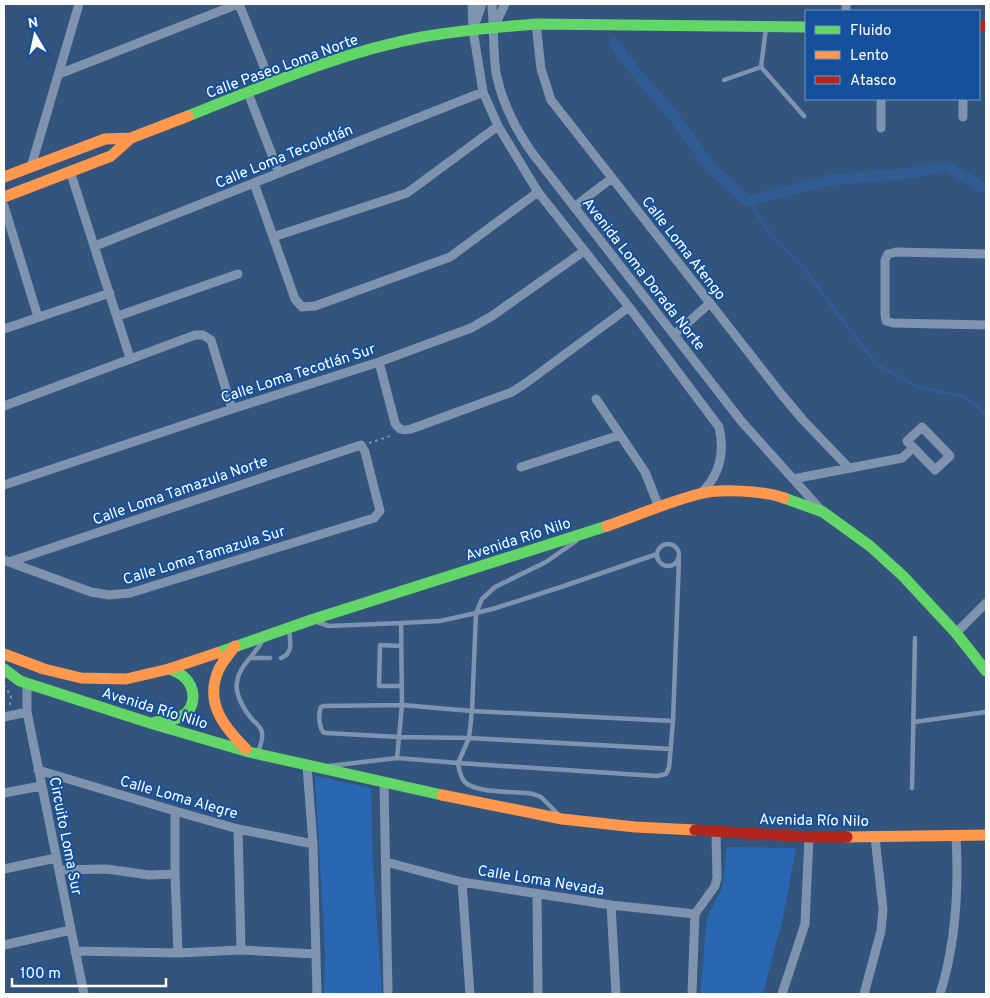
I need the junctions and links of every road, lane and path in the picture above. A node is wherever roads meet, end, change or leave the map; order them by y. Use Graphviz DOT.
graph roads {
  1 [pos="79,4"];
  2 [pos="239,4"];
  3 [pos="472,4"];
  4 [pos="482,4"];
  5 [pos="493,4"];
  6 [pos="505,4"];
  7 [pos="536,24"];
  8 [pos="766,27"];
  9 [pos="805,27"];
  10 [pos="494,28"];
  11 [pos="473,30"];
  12 [pos="761,67"];
  13 [pos="59,74"];
  14 [pos="724,80"];
  15 [pos="271,84"];
  16 [pos="483,92"];
  17 [pos="248,93"];
  18 [pos="881,100"];
  19 [pos="963,100"];
  20 [pos="804,116"];
  21 [pos="963,117"];
  22 [pos="498,126"];
  23 [pos="881,128"];
  24 [pos="131,138"];
  25 [pos="31,167"];
  26 [pos="70,172"];
  27 [pos="279,173"];
  28 [pos="4,177"];
  29 [pos="612,178"];
  30 [pos="254,183"];
  31 [pos="538,192"];
  32 [pos="4,197"];
  33 [pos="4,206"];
  34 [pos="574,207"];
  35 [pos="273,237"];
  36 [pos="95,246"];
  37 [pos="584,251"];
  38 [pos="986,254"];
  39 [pos="238,274"];
  40 [pos="110,293"];
  41 [pos="710,303"];
  42 [pos="629,307"];
  43 [pos="118,316"];
  44 [pos="38,317"];
  45 [pos="986,325"];
  46 [pos="4,330"];
  47 [pos="674,335"];
  48 [pos="130,358"];
  49 [pos="379,362"];
  50 [pos="596,399"];
  51 [pos="4,406"];
  52 [pos="232,409"];
  53 [pos="402,430"];
  54 [pos="620,435"];
  55 [pos="361,445"];
  56 [pos="913,448"];
  57 [pos="520,467"];
  58 [pos="849,468"];
  59 [pos="793,479"];
  60 [pos="4,485"];
  61 [pos="701,493"];
  62 [pos="659,507"];
  63 [pos="823,512"];
  64 [pos="587,533"];
  65 [pos="657,554"];
  66 [pos="679,559"];
  67 [pos="6,561"];
  68 [pos="986,603"];
  69 [pos="476,613"];
  70 [pos="311,620"];
  71 [pos="401,623"];
  72 [pos="289,628"];
  73 [pos="956,633"];
  74 [pos="264,636"];
  75 [pos="915,638"];
  76 [pos="235,646"];
  77 [pos="401,646"];
  78 [pos="4,654"];
  79 [pos="251,658"];
  80 [pos="270,658"];
  81 [pos="282,658"];
  82 [pos="4,668"];
  83 [pos="169,669"];
  84 [pos="986,671"];
  85 [pos="4,679"];
  86 [pos="23,682"];
  87 [pos="4,684"];
  88 [pos="402,686"];
  89 [pos="402,705"];
  90 [pos="4,709"];
  91 [pos="472,711"];
  92 [pos="26,712"];
  93 [pos="986,712"];
  94 [pos="4,717"];
  95 [pos="672,721"];
  96 [pos="914,722"];
  97 [pos="150,723"];
  98 [pos="398,737"];
  99 [pos="468,738"];
  100 [pos="671,749"];
  101 [pos="253,753"];
  102 [pos="396,758"];
  103 [pos="458,763"];
  104 [pos="310,767"];
  105 [pos="38,770"];
  106 [pos="384,783"];
  107 [pos="41,786"];
  108 [pos="912,788"];
  109 [pos="4,793"];
  110 [pos="175,811"];
  111 [pos="562,819"];
  112 [pos="238,828"];
  113 [pos="986,830"];
  114 [pos="716,832"];
  115 [pos="956,836"];
  116 [pos="981,836"];
  117 [pos="809,837"];
  118 [pos="875,837"];
  119 [pos="986,843"];
  120 [pos="313,844"];
  121 [pos="56,858"];
  122 [pos="386,862"];
  123 [pos="4,869"];
  124 [pos="58,870"];
  125 [pos="175,874"];
  126 [pos="462,882"];
  127 [pos="537,894"];
  128 [pos="611,905"];
  129 [pos="695,914"];
  130 [pos="71,930"];
  131 [pos="4,945"];
  132 [pos="241,950"];
  133 [pos="75,951"];
  134 [pos="178,953"];
  135 [pos="316,954"];
  136 [pos="84,994"];
  137 [pos="317,994"];
  138 [pos="388,994"];
  139 [pos="470,994"];
  140 [pos="538,994"];
  141 [pos="616,994"];
  142 [pos="692,994"];
  143 [pos="782,994"];
  144 [pos="864,994"];
  145 [pos="940,994"];
  1 -- 13 [label="street"];
  2 -- 13 [label="street"];
  2 -- 15 [label="street"];
  3 -- 11 [label="street"];
  4 -- 11 [label="street"];
  5 -- 10 [label="street, Avenida Loma Dorada Norte"];
  6 -- 10 [label="street, Avenida Loma Dorada Norte"];
  7 -- 8 [label="main road, Calle Paseo Loma Norte"];
  7 -- 10 [label="main road, Calle Paseo Loma Norte"];
  7 -- 29 [label="street, Calle Loma Atengo"];
  8 -- 9 [label="main road, Calle Paseo Loma Norte"];
  8 -- 12 [label="lane"];
  10 -- 11 [label="main road, Calle Paseo Loma Norte"];
  10 -- 34 [label="street, Avenida Loma Dorada Norte"];
  11 -- 15 [label="main road, Calle Paseo Loma Norte"];
  11 -- 16 [label="street"];
  12 -- 14 [label="lane"];
  12 -- 20 [label="lane"];
  13 -- 25 [label="street"];
  15 -- 17 [label="main road, Calle Paseo Loma Norte"];
  16 -- 22 [label="street"];
  16 -- 27 [label="street, Calle Loma Tecolotlán"];
  17 -- 24 [label="main road, Calle Paseo Loma Norte"];
  17 -- 27 [label="street"];
  18 -- 23 [label="street"];
  19 -- 21 [label="street"];
  22 -- 31 [label="street"];
  22 -- 35 [label="street"];
  24 -- 25 [label="main road, Calle Paseo Loma Norte"];
  24 -- 26 [label="main road, Calle Paseo Loma Norte"];
  25 -- 28 [label="main road, Calle Paseo Loma Norte"];
  26 -- 32 [label="main road, Calle Paseo Loma Norte"];
  26 -- 36 [label="street"];
  27 -- 30 [label="street, Calle Loma Tecolotlán"];
  29 -- 34 [label="street"];
  29 -- 41 [label="street, Calle Loma Atengo"];
  30 -- 35 [label="street"];
  30 -- 36 [label="street, Calle Loma Tecolotlán"];
  31 -- 35 [label="street"];
  31 -- 37 [label="street"];
  33 -- 44 [label="street"];
  34 -- 47 [label="street, Avenida Loma Dorada Norte"];
  36 -- 40 [label="street"];
  37 -- 42 [label="street"];
  37 -- 49 [label="street, Calle Loma Tecotlán Sur"];
  38 -- 45 [label="street"];
  39 -- 43 [label="street"];
  40 -- 43 [label="street"];
  40 -- 44 [label="street"];
  41 -- 47 [label="street"];
  41 -- 58 [label="street, Calle Loma Atengo"];
  42 -- 53 [label="street"];
  42 -- 61 [label="street"];
  43 -- 48 [label="street"];
  44 -- 46 [label="street"];
  47 -- 59 [label="street, Avenida Loma Dorada Norte"];
  48 -- 51 [label="street"];
  48 -- 52 [label="street"];
  49 -- 52 [label="street, Calle Loma Tecotlán Sur"];
  49 -- 53 [label="street"];
  50 -- 54 [label="street"];
  52 -- 60 [label="street, Calle Loma Tecotlán Sur"];
  53 -- 55 [label="path"];
  54 -- 57 [label="street"];
  54 -- 62 [label="street"];
  55 -- 67 [label="street, Calle Loma Tamazula Norte"];
  55 -- 67 [label="street, Calle Loma Tamazula Sur"];
  56 -- 56 [label="street"];
  56 -- 58 [label="street"];
  58 -- 59 [label="street"];
  59 -- 63 [label="street, Avenida Loma Dorada Norte"];
  61 -- 62 [label="main road, Avenida Río Nilo"];
  61 -- 63 [label="main road, Avenida Río Nilo"];
  62 -- 64 [label="main road, Avenida Río Nilo"];
  63 -- 73 [label="main road, Avenida Río Nilo"];
  64 -- 69 [label="lane"];
  64 -- 70 [label="main road, Avenida Río Nilo"];
  65 -- 66 [label="lane"];
  65 -- 66 [label="lane"];
  65 -- 69 [label="lane"];
  66 -- 95 [label="lane"];
  68 -- 73 [label="street"];
  69 -- 71 [label="lane"];
  69 -- 91 [label="lane"];
  70 -- 71 [label="lane"];
  70 -- 72 [label="main road, Avenida Río Nilo"];
  71 -- 77 [label="lane"];
  72 -- 74 [label="main road, Avenida Río Nilo"];
  72 -- 81 [label="lane"];
  73 -- 84 [label="main road, Avenida Río Nilo"];
  74 -- 76 [label="main road, Avenida Río Nilo"];
  74 -- 79 [label="lane"];
  75 -- 96 [label="lane"];
  76 -- 83 [label="main road, Avenida Río Nilo"];
  76 -- 101 [label="main road"];
  77 -- 88 [label="lane"];
  77 -- 88 [label="lane"];
  78 -- 83 [label="main road, Avenida Río Nilo"];
  79 -- 80 [label="lane"];
  79 -- 101 [label="lane"];
  82 -- 86 [label="main road, Avenida Río Nilo"];
  83 -- 97 [label="main road"];
  85 -- 86 [label="street"];
  86 -- 92 [label="street, Circuito Loma Sur"];
  86 -- 97 [label="main road, Avenida Río Nilo"];
  87 -- 90 [label="path"];
  88 -- 89 [label="lane"];
  89 -- 91 [label="lane"];
  89 -- 98 [label="lane"];
  89 -- 98 [label="lane"];
  91 -- 95 [label="lane"];
  91 -- 99 [label="lane"];
  92 -- 94 [label="street"];
  92 -- 105 [label="street, Circuito Loma Sur"];
  93 -- 96 [label="lane"];
  95 -- 100 [label="lane"];
  96 -- 108 [label="lane"];
  97 -- 101 [label="main road, Avenida Río Nilo"];
  98 -- 99 [label="lane"];
  98 -- 102 [label="lane"];
  99 -- 100 [label="lane"];
  99 -- 103 [label="lane"];
  100 -- 103 [label="lane"];
  101 -- 104 [label="main road, Avenida Río Nilo"];
  102 -- 103 [label="lane"];
  102 -- 104 [label="lane"];
  103 -- 111 [label="lane"];
  104 -- 106 [label="main road, Avenida Río Nilo"];
  104 -- 120 [label="street"];
  105 -- 107 [label="street, Circuito Loma Sur"];
  105 -- 110 [label="street, Calle Loma Alegre"];
  106 -- 111 [label="main road, Avenida Río Nilo"];
  106 -- 122 [label="street"];
  107 -- 109 [label="street"];
  107 -- 121 [label="street, Circuito Loma Sur"];
  110 -- 112 [label="street, Calle Loma Alegre"];
  110 -- 125 [label="street"];
  111 -- 114 [label="main road, Avenida Río Nilo"];
  112 -- 120 [label="street, Calle Loma Alegre"];
  112 -- 132 [label="street"];
  113 -- 115 [label="main road"];
  114 -- 117 [label="main road, Avenida Río Nilo"];
  114 -- 129 [label="street"];
  115 -- 116 [label="main road, Avenida Río Nilo"];
  115 -- 118 [label="main road, Avenida Río Nilo"];
  115 -- 145 [label="street"];
  116 -- 119 [label="street"];
  117 -- 118 [label="main road, Avenida Río Nilo"];
  117 -- 143 [label="street"];
  118 -- 144 [label="street"];
  120 -- 135 [label="street"];
  121 -- 123 [label="street"];
  121 -- 124 [label="street, Circuito Loma Sur"];
  122 -- 126 [label="street, Calle Loma Nevada"];
  122 -- 138 [label="street"];
  124 -- 125 [label="street"];
  124 -- 130 [label="street, Circuito Loma Sur"];
  125 -- 134 [label="street"];
  126 -- 127 [label="street, Calle Loma Nevada"];
  126 -- 139 [label="street"];
  127 -- 128 [label="street, Calle Loma Nevada"];
  127 -- 140 [label="street"];
  128 -- 129 [label="street, Calle Loma Nevada"];
  128 -- 141 [label="street"];
  129 -- 142 [label="street"];
  130 -- 131 [label="street"];
  130 -- 133 [label="street, Circuito Loma Sur"];
  132 -- 134 [label="street"];
  132 -- 135 [label="street"];
  133 -- 134 [label="street"];
  133 -- 136 [label="street, Circuito Loma Sur"];
  135 -- 137 [label="street"];
}
